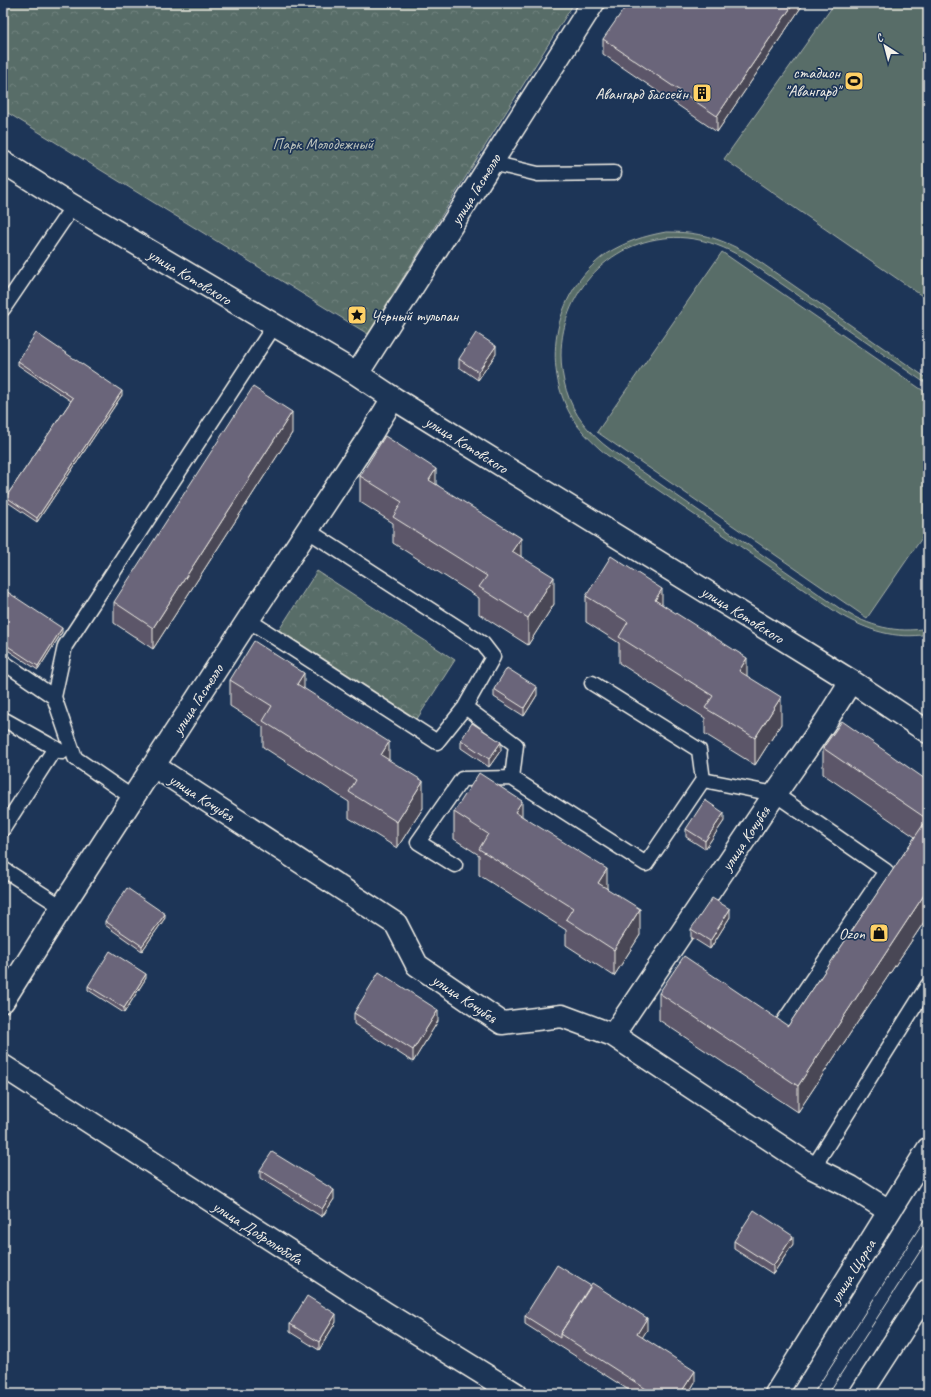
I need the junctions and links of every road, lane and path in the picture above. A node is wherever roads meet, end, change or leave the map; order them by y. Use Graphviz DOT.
graph roads {
  1 [pos="593,3"];
  2 [pos="3,162"];
  3 [pos="492,163"];
  4 [pos="614,173"];
  5 [pos="73,206"];
  6 [pos="3,309"];
  7 [pos="274,326"];
  8 [pos="357,374"];
  9 [pos="393,398"];
  10 [pos="307,530"];
  11 [pos="248,620"];
  12 [pos="3,662"];
  13 [pos="851,681"];
  14 [pos="592,682"];
  15 [pos="54,697"];
  16 [pos="465,707"];
  17 [pos="3,719"];
  18 [pos="928,732"];
  19 [pos="55,748"];
  20 [pos="75,758"];
  21 [pos="154,766"];
  22 [pos="512,778"];
  23 [pos="703,780"];
  24 [pos="775,794"];
  25 [pos="133,798"];
  26 [pos="3,829"];
  27 [pos="454,865"];
  28 [pos="3,870"];
  29 [pos="62,907"];
  30 [pos="928,985"];
  31 [pos="3,1001"];
  32 [pos="759,1017"];
  33 [pos="613,1035"];
  34 [pos="3,1066"];
  35 [pos="928,1149"];
  36 [pos="813,1168"];
  37 [pos="889,1211"];
  38 [pos="928,1290"];
  39 [pos="516,1394"];
  40 [pos="776,1394"];
  41 [pos="861,1394"];
  1 -- 3 [label="street, улица Гастелло"];
  2 -- 5 [label="street, улица Котовского"];
  3 -- 4 [label="lane"];
  3 -- 8 [label="street, улица Гастелло"];
  5 -- 6 [label="lane"];
  5 -- 7 [label="street, улица Котовского"];
  7 -- 8 [label="street, улица Котовского"];
  7 -- 15 [label="lane"];
  8 -- 9 [label="street, улица Котовского"];
  9 -- 10 [label="street, улица Гастелло"];
  9 -- 13 [label="street, улица Котовского"];
  10 -- 11 [label="street, улица Гастелло"];
  10 -- 16 [label="lane"];
  11 -- 16 [label="lane"];
  11 -- 21 [label="street, улица Гастелло"];
  12 -- 15 [label="lane"];
  13 -- 18 [label="street, улица Котовского"];
  13 -- 24 [label="street, улица Кочубея"];
  14 -- 23 [label="lane"];
  15 -- 20 [label="lane"];
  16 -- 22 [label="lane"];
  17 -- 19 [label="lane"];
  19 -- 20 [label="lane"];
  19 -- 26 [label="lane"];
  20 -- 25 [label="lane"];
  21 -- 25 [label="street, улица Гастелло"];
  21 -- 33 [label="street, улица Кочубея"];
  22 -- 23 [label="lane"];
  22 -- 27 [label="lane"];
  23 -- 24 [label="lane"];
  24 -- 32 [label="lane"];
  24 -- 33 [label="street, улица Кочубея"];
  25 -- 29 [label="street, улица Гастелло"];
  28 -- 29 [label="lane"];
  29 -- 31 [label="street, улица Гастелло"];
  30 -- 36 [label="lane"];
  33 -- 36 [label="street"];
  34 -- 39 [label="street, улица Добролюбова"];
  35 -- 37 [label="street, улица Щорса"];
  36 -- 37 [label="street"];
  37 -- 40 [label="street, улица Щорса"];
  38 -- 41 [label="street"];
}
